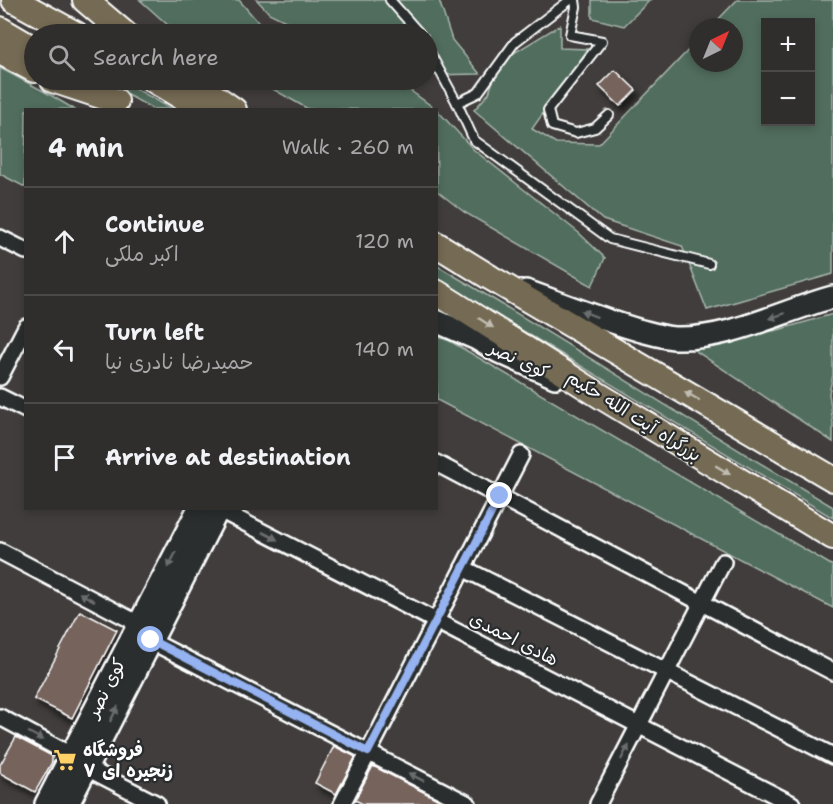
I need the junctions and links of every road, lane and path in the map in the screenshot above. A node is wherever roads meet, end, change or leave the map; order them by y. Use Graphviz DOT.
graph roads {
  1 [pos="14,0"];
  2 [pos="85,0"];
  3 [pos="390,0"];
  4 [pos="570,0"];
  5 [pos="575,0"];
  6 [pos="58,24"];
  7 [pos="113,24"];
  8 [pos="411,24"];
  9 [pos="0,29"];
  10 [pos="24,43"];
  11 [pos="0,52"];
  12 [pos="24,65"];
  13 [pos="438,68"];
  14 [pos="81,90"];
  15 [pos="100,90"];
  16 [pos="170,90"];
  17 [pos="205,90"];
  18 [pos="457,103"];
  19 [pos="123,105"];
  20 [pos="200,108"];
  21 [pos="231,108"];
  22 [pos="609,115"];
  23 [pos="0,238"];
  24 [pos="438,245"];
  25 [pos="24,250"];
  26 [pos="709,264"];
  27 [pos="491,278"];
  28 [pos="438,293"];
  29 [pos="833,297"];
  30 [pos="438,322"];
  31 [pos="24,331"];
  32 [pos="0,377"];
  33 [pos="0,397"];
  34 [pos="602,397"];
  35 [pos="24,409"];
  36 [pos="521,455"];
  37 [pos="438,464"];
  38 [pos="833,479"];
  39 [pos="500,496"];
  40 [pos="198,510"];
  41 [pos="218,510"];
  42 [pos="221,510"];
  43 [pos="833,537"];
  44 [pos="0,551"];
  45 [pos="723,562"];
  46 [pos="463,568"];
  47 [pos="702,603"];
  48 [pos="436,621"];
  49 [pos="145,632"];
  50 [pos="666,671"];
  51 [pos="833,672"];
  52 [pos="0,717"];
  53 [pos="639,725"];
  54 [pos="368,752"];
  55 [pos="833,756"];
  56 [pos="79,761"];
  57 [pos="46,804"];
  58 [pos="68,804"];
  59 [pos="157,804"];
  60 [pos="342,804"];
  61 [pos="468,804"];
  62 [pos="598,804"];
  63 [pos="792,804"];
  1 -- 6 [label="highway"];
  2 -- 7 [label="highway"];
  3 -- 8 [label="lane"];
  4 -- 18 [label="lane"];
  5 -- 22 [label="lane"];
  9 -- 10 [label="highway"];
  11 -- 12 [label="highway"];
  13 -- 18 [label="lane"];
  14 -- 19 [label="highway"];
  15 -- 19 [label="highway"];
  16 -- 20 [label="highway"];
  17 -- 21 [label="highway"];
  18 -- 26 [label="lane"];
  23 -- 25 [label="street"];
  24 -- 27 [label="highway"];
  29 -- 27 [label="main road, one-way"];
  38 -- 27 [label="highway, one-way"];
  28 -- 34 [label="highway, بزرگراه آیت الله حکیم, one-way"];
  30 -- 34 [label="main road, کوی نصر"];
  31 -- 32 [label="street"];
  33 -- 35 [label="street"];
  34 -- 43 [label="highway, بزرگراه آیت الله حکیم, one-way"];
  36 -- 39 [label="street"];
  37 -- 39 [label="street"];
  39 -- 46 [label="street"];
  39 -- 47 [label="street"];
  40 -- 49 [label="main road, کوی نصر, one-way"];
  41 -- 49 [label="main road, کوی نصر"];
  42 -- 48 [label="street, هادی احمدی, one-way"];
  49 -- 44 [label="street, one-way"];
  45 -- 47 [label="street"];
  46 -- 48 [label="street"];
  46 -- 50 [label="street"];
  47 -- 50 [label="street"];
  47 -- 51 [label="street"];
  48 -- 53 [label="street, هادی احمدی"];
  48 -- 54 [label="street"];
  49 -- 54 [label="street"];
  49 -- 56 [label="main road, کوی نصر"];
  50 -- 53 [label="street"];
  50 -- 55 [label="street"];
  52 -- 56 [label="street, one-way"];
  62 -- 53 [label="street, one-way"];
  53 -- 63 [label="street, هادی احمدی"];
  54 -- 60 [label="street"];
  61 -- 54 [label="street, one-way"];
  56 -- 57 [label="main road, کوی نصر"];
  56 -- 58 [label="main road, کوی نصر"];
  56 -- 59 [label="street"];
}
